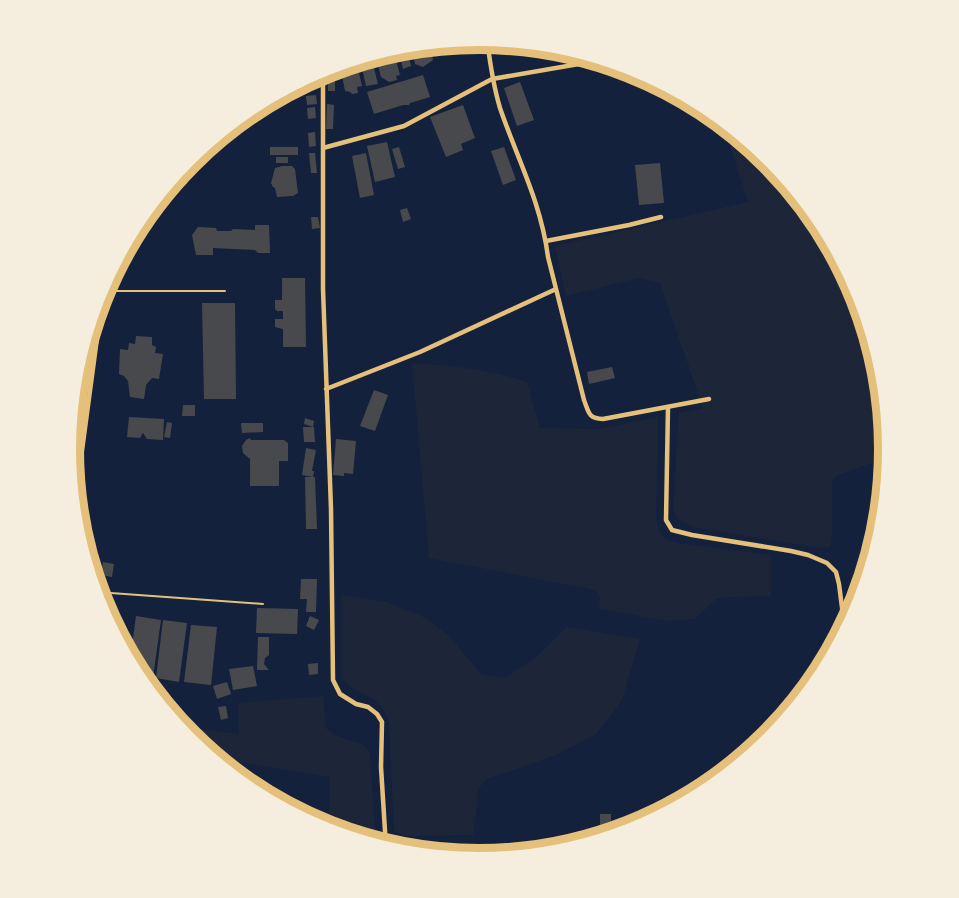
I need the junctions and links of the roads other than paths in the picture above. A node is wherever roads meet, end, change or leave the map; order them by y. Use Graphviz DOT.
graph roads {
  1 [pos="488,50"];
  2 [pos="584,63"];
  3 [pos="492,79"];
  4 [pos="323,82"];
  5 [pos="323,148"];
  6 [pos="661,218"];
  7 [pos="546,241"];
  8 [pos="113,289"];
  9 [pos="556,289"];
  10 [pos="225,291"];
  11 [pos="98,330"];
  12 [pos="326,389"];
  13 [pos="709,399"];
  14 [pos="668,407"];
  15 [pos="81,462"];
  16 [pos="107,593"];
  17 [pos="262,603"];
  18 [pos="843,615"];
  19 [pos="385,837"];
  1 -- 3 [label="street"];
  2 -- 3 [label="street"];
  3 -- 5 [label="street"];
  3 -- 7 [label="street"];
  4 -- 5 [label="street"];
  5 -- 12 [label="street"];
  6 -- 7 [label="street"];
  7 -- 9 [label="street"];
  8 -- 10 [label="lane"];
  9 -- 12 [label="street"];
  9 -- 14 [label="street"];
  11 -- 15 [label="street"];
  12 -- 19 [label="street"];
  13 -- 14 [label="street"];
  14 -- 18 [label="street"];
  16 -- 17 [label="lane"];
}
